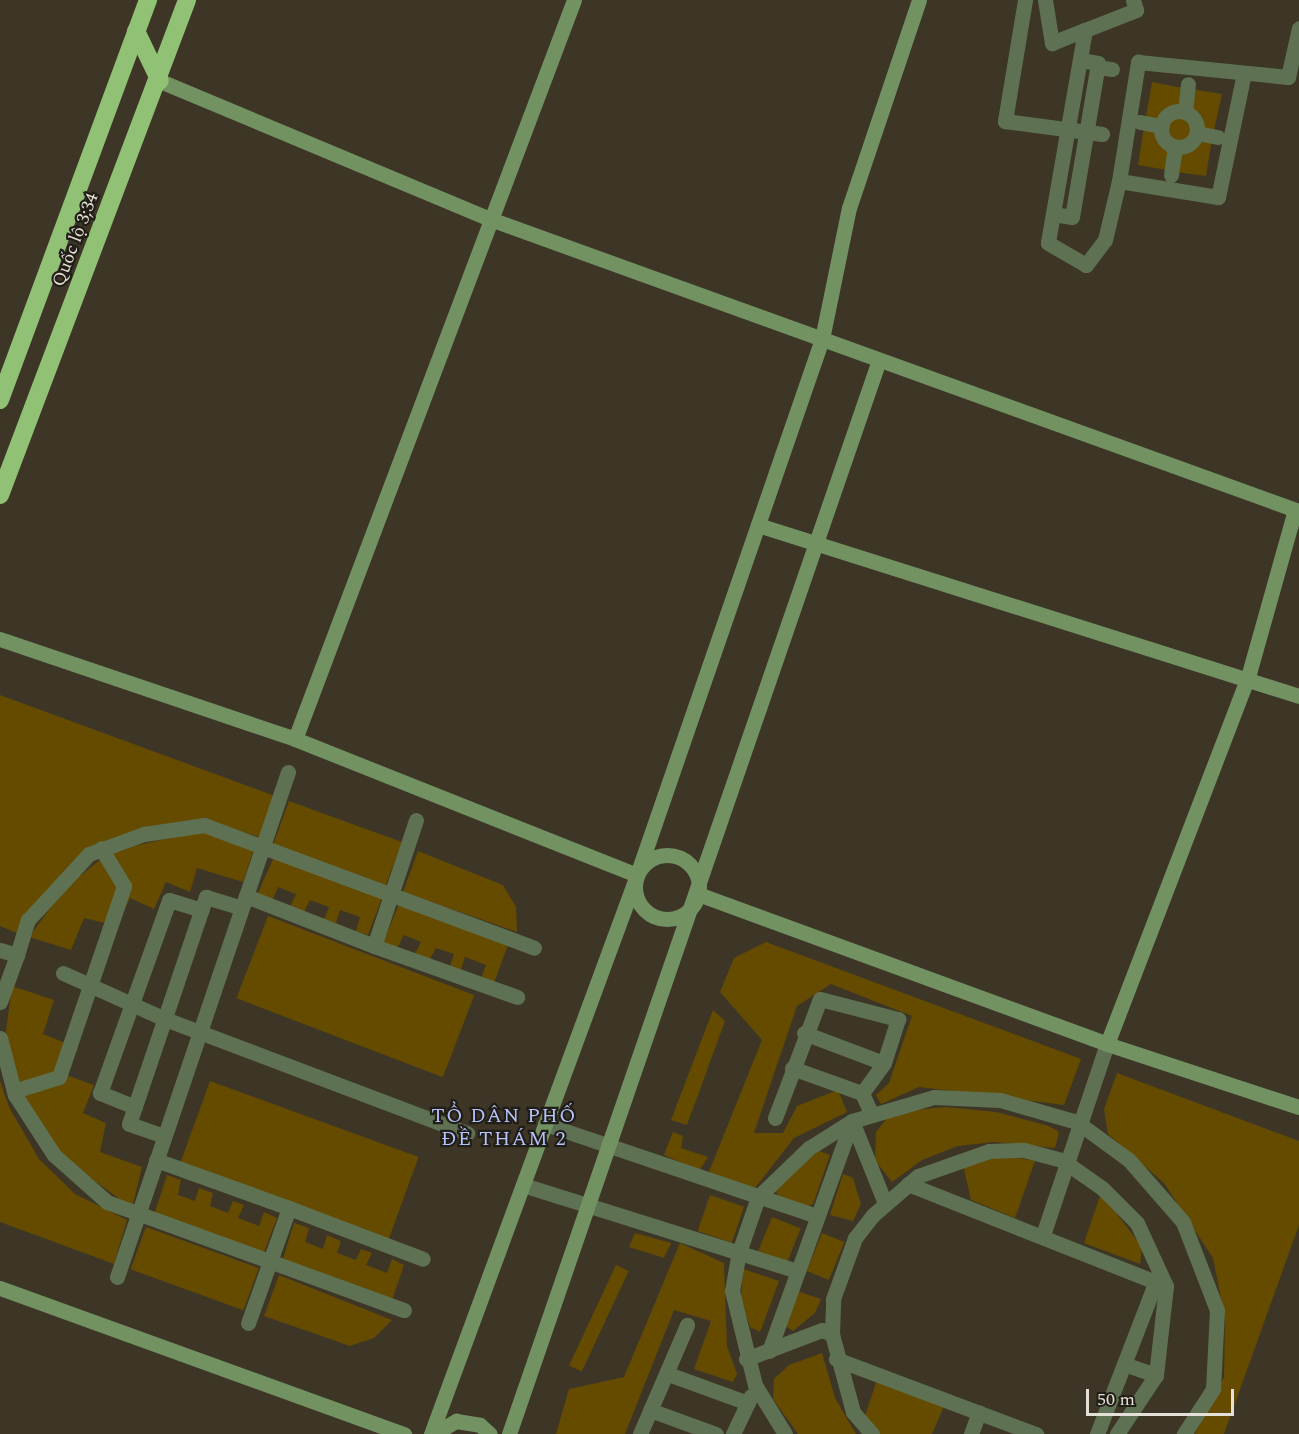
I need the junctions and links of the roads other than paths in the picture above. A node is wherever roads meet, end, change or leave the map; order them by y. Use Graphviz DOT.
graph roads {
  1 [pos="148,0"];
  2 [pos="187,0"];
  3 [pos="574,0"];
  4 [pos="920,0"];
  5 [pos="1035,0"];
  6 [pos="1133,0"];
  7 [pos="1299,28"];
  8 [pos="1085,30"];
  9 [pos="136,31"];
  10 [pos="1080,60"];
  11 [pos="1244,73"];
  12 [pos="159,81"];
  13 [pos="1188,84"];
  14 [pos="1185,112"];
  15 [pos="1140,122"];
  16 [pos="1161,126"];
  17 [pos="1068,129"];
  18 [pos="1085,132"];
  19 [pos="1102,134"];
  20 [pos="1197,134"];
  21 [pos="1218,137"];
  22 [pos="1175,147"];
  23 [pos="1171,175"];
  24 [pos="1119,181"];
  25 [pos="1053,214"];
  26 [pos="490,219"];
  27 [pos="822,339"];
  28 [pos="879,360"];
  29 [pos="0,400"];
  30 [pos="0,495"];
  31 [pos="1297,510"];
  32 [pos="758,525"];
  33 [pos="817,543"];
  34 [pos="0,639"];
  35 [pos="1248,677"];
  36 [pos="1299,696"];
  37 [pos="295,739"];
  38 [pos="288,772"];
  39 [pos="416,820"];
  40 [pos="265,847"];
  41 [pos="101,848"];
  42 [pos="637,875"];
  43 [pos="698,894"];
  44 [pos="392,896"];
  45 [pos="243,902"];
  46 [pos="201,910"];
  47 [pos="374,946"];
  48 [pos="534,948"];
  49 [pos="0,950"];
  50 [pos="17,955"];
  51 [pos="63,973"];
  52 [pos="91,985"];
  53 [pos="517,997"];
  54 [pos="0,1002"];
  55 [pos="131,1004"];
  56 [pos="165,1019"];
  57 [pos="200,1030"];
  58 [pos="804,1033"];
  59 [pos="0,1038"];
  60 [pos="1107,1044"];
  61 [pos="884,1063"];
  62 [pos="792,1068"];
  63 [pos="14,1091"];
  64 [pos="862,1092"];
  65 [pos="135,1107"];
  66 [pos="1299,1107"];
  67 [pos="871,1113"];
  68 [pos="775,1118"];
  69 [pos="852,1121"];
  70 [pos="1077,1122"];
  71 [pos="545,1124"];
  72 [pos="467,1133"];
  73 [pos="164,1137"];
  74 [pos="609,1146"];
  75 [pos="156,1160"];
  76 [pos="1065,1162"];
  77 [pos="908,1184"];
  78 [pos="523,1185"];
  79 [pos="758,1197"];
  80 [pos="885,1203"];
  81 [pos="289,1208"];
  82 [pos="588,1208"];
  83 [pos="138,1214"];
  84 [pos="817,1216"];
  85 [pos="1043,1235"];
  86 [pos="738,1252"];
  87 [pos="423,1258"];
  88 [pos="270,1261"];
  89 [pos="798,1271"];
  90 [pos="117,1277"];
  91 [pos="1161,1284"];
  92 [pos="0,1288"];
  93 [pos="404,1310"];
  94 [pos="248,1323"];
  95 [pos="687,1325"];
  96 [pos="827,1332"];
  97 [pos="769,1351"];
  98 [pos="746,1359"];
  99 [pos="836,1359"];
  100 [pos="1124,1364"];
  101 [pos="668,1374"];
  102 [pos="1156,1375"];
  103 [pos="754,1385"];
  104 [pos="748,1403"];
  105 [pos="650,1410"];
  106 [pos="980,1412"];
  107 [pos="404,1434"];
  108 [pos="432,1434"];
  109 [pos="490,1434"];
  110 [pos="509,1434"];
  111 [pos="640,1434"];
  112 [pos="716,1434"];
  113 [pos="733,1434"];
  114 [pos="785,1434"];
  115 [pos="872,1434"];
  116 [pos="971,1434"];
  117 [pos="1036,1434"];
  118 [pos="1096,1434"];
  119 [pos="1117,1434"];
  120 [pos="1184,1434"];
  1 -- 9 [label="highway, Quốc lộ 3;34"];
  2 -- 12 [label="highway, Quốc lộ 3;34"];
  3 -- 26 [label="street"];
  4 -- 27 [label="street"];
  5 -- 8 [label="street"];
  5 -- 17 [label="street"];
  6 -- 8 [label="street"];
  7 -- 11 [label="street"];
  8 -- 10 [label="street"];
  9 -- 12 [label="highway"];
  9 -- 29 [label="highway, Quốc lộ 3;34"];
  10 -- 17 [label="street"];
  10 -- 18 [label="street"];
  11 -- 24 [label="street"];
  11 -- 24 [label="street"];
  12 -- 26 [label="street"];
  12 -- 30 [label="highway, Quốc lộ 3;34"];
  13 -- 14 [label="street"];
  14 -- 16 [label="street"];
  14 -- 20 [label="street"];
  15 -- 16 [label="street"];
  16 -- 22 [label="street"];
  17 -- 18 [label="street"];
  17 -- 25 [label="street"];
  18 -- 19 [label="street"];
  18 -- 25 [label="street"];
  20 -- 21 [label="street"];
  20 -- 22 [label="street"];
  22 -- 23 [label="street"];
  24 -- 25 [label="street"];
  26 -- 27 [label="street"];
  26 -- 37 [label="street"];
  27 -- 28 [label="street"];
  27 -- 32 [label="street"];
  28 -- 31 [label="street"];
  28 -- 33 [label="street"];
  31 -- 35 [label="street"];
  32 -- 33 [label="street"];
  32 -- 42 [label="street"];
  33 -- 35 [label="street"];
  33 -- 43 [label="street"];
  34 -- 37 [label="street"];
  35 -- 36 [label="street"];
  35 -- 60 [label="street"];
  37 -- 42 [label="street"];
  38 -- 40 [label="street"];
  39 -- 44 [label="street"];
  40 -- 41 [label="street"];
  40 -- 44 [label="street"];
  40 -- 45 [label="street"];
  41 -- 50 [label="street"];
  41 -- 52 [label="street"];
  42 -- 43 [label="street"];
  42 -- 43 [label="street"];
  42 -- 71 [label="street"];
  43 -- 60 [label="street"];
  43 -- 74 [label="street"];
  44 -- 47 [label="street"];
  44 -- 48 [label="street"];
  45 -- 46 [label="street"];
  45 -- 47 [label="street"];
  45 -- 57 [label="street"];
  46 -- 55 [label="street"];
  46 -- 56 [label="street"];
  47 -- 53 [label="street"];
  49 -- 50 [label="street"];
  50 -- 54 [label="street"];
  51 -- 52 [label="street"];
  52 -- 55 [label="street"];
  52 -- 63 [label="street"];
  55 -- 56 [label="street"];
  55 -- 65 [label="street"];
  56 -- 57 [label="street"];
  56 -- 65 [label="street"];
  57 -- 72 [label="street"];
  57 -- 73 [label="street"];
  58 -- 61 [label="street"];
  58 -- 61 [label="street"];
  58 -- 62 [label="street"];
  59 -- 63 [label="street"];
  60 -- 66 [label="street"];
  60 -- 70 [label="street"];
  61 -- 64 [label="street"];
  62 -- 64 [label="street"];
  62 -- 68 [label="street"];
  63 -- 83 [label="street"];
  64 -- 67 [label="street"];
  65 -- 73 [label="street"];
  67 -- 69 [label="street"];
  67 -- 70 [label="street"];
  69 -- 79 [label="street"];
  69 -- 80 [label="street"];
  69 -- 84 [label="street"];
  70 -- 76 [label="street"];
  70 -- 120 [label="street"];
  71 -- 74 [label="street"];
  71 -- 78 [label="street"];
  73 -- 75 [label="street"];
  74 -- 79 [label="street"];
  74 -- 82 [label="street"];
  75 -- 81 [label="street"];
  75 -- 83 [label="street"];
  76 -- 77 [label="street"];
  76 -- 85 [label="street"];
  76 -- 91 [label="street"];
  77 -- 80 [label="street"];
  77 -- 85 [label="street"];
  78 -- 82 [label="street"];
  78 -- 108 [label="street"];
  79 -- 84 [label="street"];
  79 -- 86 [label="street"];
  80 -- 96 [label="street"];
  81 -- 87 [label="street"];
  81 -- 88 [label="street"];
  82 -- 86 [label="street"];
  82 -- 110 [label="street"];
  83 -- 88 [label="street"];
  83 -- 90 [label="street"];
  84 -- 89 [label="street"];
  85 -- 91 [label="street"];
  86 -- 89 [label="street"];
  86 -- 98 [label="street"];
  88 -- 93 [label="street"];
  88 -- 94 [label="street"];
  89 -- 97 [label="street"];
  91 -- 100 [label="street"];
  91 -- 102 [label="street"];
  92 -- 107 [label="street"];
  95 -- 101 [label="street"];
  96 -- 97 [label="street"];
  96 -- 99 [label="street"];
  97 -- 98 [label="street"];
  98 -- 103 [label="street"];
  99 -- 106 [label="street"];
  99 -- 115 [label="street"];
  100 -- 102 [label="street"];
  100 -- 118 [label="street"];
  101 -- 104 [label="street"];
  101 -- 105 [label="street"];
  102 -- 119 [label="street"];
  103 -- 104 [label="street"];
  103 -- 114 [label="street"];
  104 -- 113 [label="street"];
  105 -- 111 [label="street"];
  105 -- 112 [label="street"];
  106 -- 116 [label="street"];
  106 -- 117 [label="street"];
  108 -- 109 [label="street"];
}
